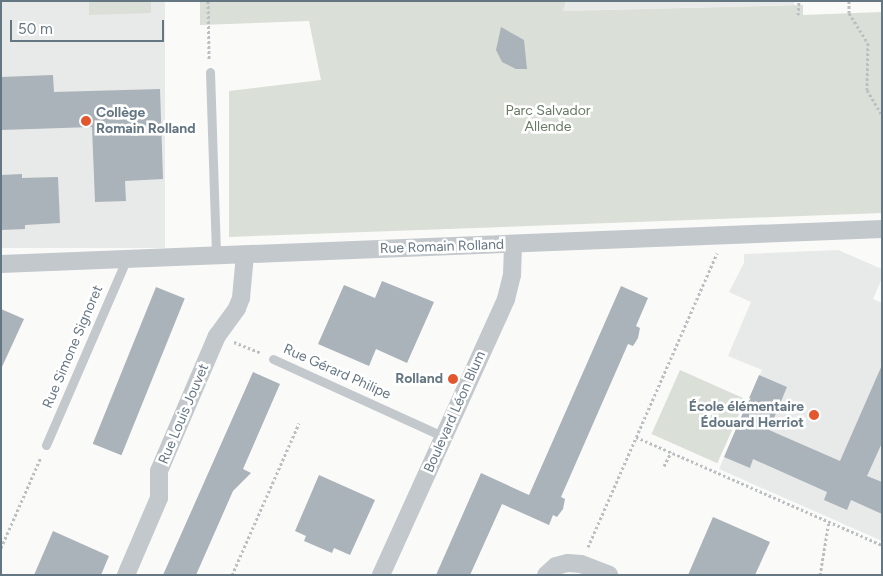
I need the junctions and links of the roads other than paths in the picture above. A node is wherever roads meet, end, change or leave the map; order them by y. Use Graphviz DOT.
graph roads {
  1 [pos="210,72"];
  2 [pos="882,229"];
  3 [pos="513,245"];
  4 [pos="245,255"];
  5 [pos="216,256"];
  6 [pos="126,260"];
  7 [pos="1,264"];
  8 [pos="273,358"];
  9 [pos="444,437"];
  10 [pos="46,445"];
  11 [pos="126,575"];
  12 [pos="381,575"];
  13 [pos="546,575"];
  14 [pos="609,575"];
  1 -- 5 [label="lane"];
  2 -- 3 [label="street, Rue Romain Rolland"];
  3 -- 4 [label="street, Rue Romain Rolland"];
  3 -- 9 [label="street, Boulevard Léon Blum"];
  4 -- 5 [label="street, Rue Romain Rolland"];
  4 -- 11 [label="street, Rue Louis Jouvet"];
  5 -- 6 [label="street, Rue Romain Rolland"];
  6 -- 7 [label="street, Rue Romain Rolland"];
  6 -- 10 [label="lane, Rue Simone Signoret"];
  8 -- 9 [label="lane, Rue Gérard Philipe"];
  9 -- 12 [label="street, Boulevard Léon Blum"];
  13 -- 14 [label="street"];
}
